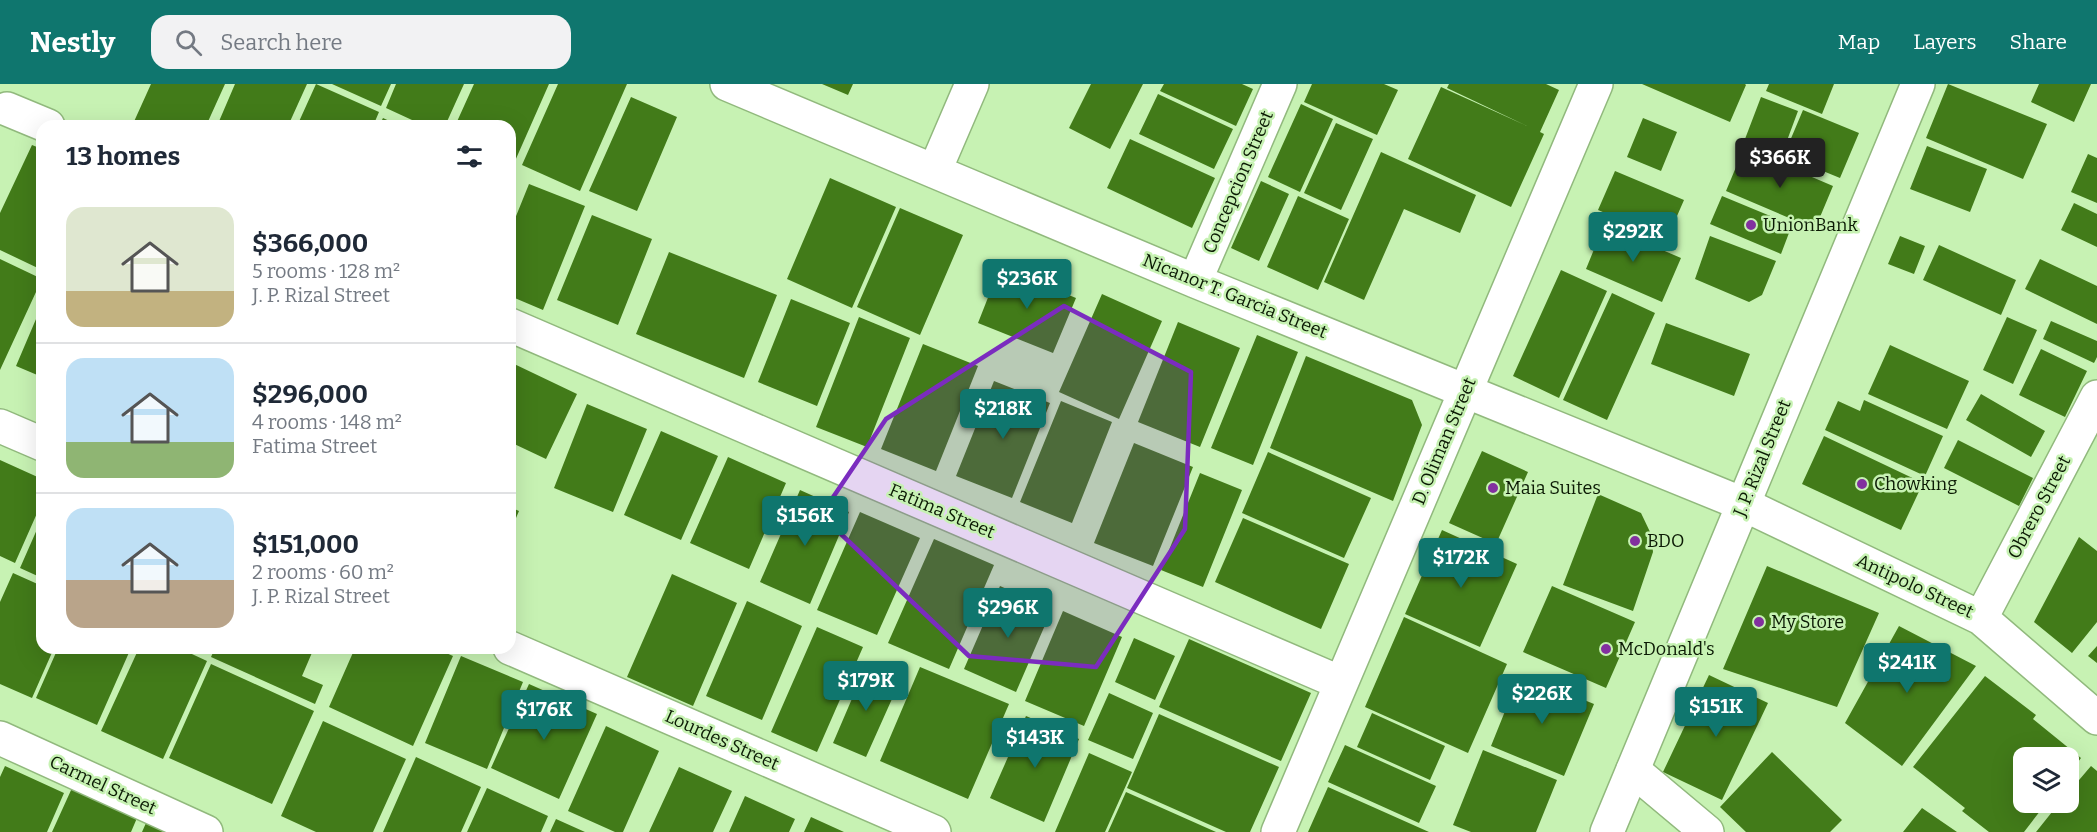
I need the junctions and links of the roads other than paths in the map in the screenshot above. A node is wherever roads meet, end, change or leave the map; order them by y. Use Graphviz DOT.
graph roads {
  1 [pos="728,84"];
  2 [pos="972,84"];
  3 [pos="1280,84"];
  4 [pos="1596,84"];
  5 [pos="1918,84"];
  6 [pos="8,105"];
  7 [pos="37,120"];
  8 [pos="935,170"];
  9 [pos="1195,280"];
  10 [pos="516,328"];
  11 [pos="1466,391"];
  12 [pos="2097,397"];
  13 [pos="0,426"];
  14 [pos="36,441"];
  15 [pos="1743,504"];
  16 [pos="1981,618"];
  17 [pos="516,651"];
  18 [pos="1341,683"];
  19 [pos="2097,718"];
  20 [pos="0,738"];
  21 [pos="1633,770"];
  22 [pos="206,832"];
  23 [pos="934,832"];
  24 [pos="1278,832"];
  25 [pos="1607,832"];
  26 [pos="1707,832"];
  1 -- 8 [label="street, Nicanor T. Garcia Street"];
  2 -- 8 [label="street"];
  3 -- 9 [label="street, Concepcion Street"];
  4 -- 11 [label="street, D. Oliman Street"];
  5 -- 15 [label="street, J. P. Rizal Street"];
  6 -- 7 [label="street"];
  8 -- 9 [label="street, Nicanor T. Garcia Street"];
  9 -- 11 [label="street, Nicanor T. Garcia Street"];
  10 -- 18 [label="street, Fatima Street"];
  11 -- 15 [label="street, Nicanor T. Garcia Street"];
  11 -- 18 [label="street, D. Oliman Street"];
  12 -- 16 [label="street, Obrero Street"];
  13 -- 14 [label="street"];
  15 -- 16 [label="street, Antipolo Street"];
  15 -- 21 [label="street, J. P. Rizal Street"];
  16 -- 19 [label="street, Antipolo Street"];
  17 -- 23 [label="street, Lourdes Street"];
  18 -- 24 [label="street, D. Oliman Street"];
  20 -- 22 [label="street, Carmel Street"];
  21 -- 25 [label="street, J. P. Rizal Street"];
  21 -- 26 [label="street"];
}
